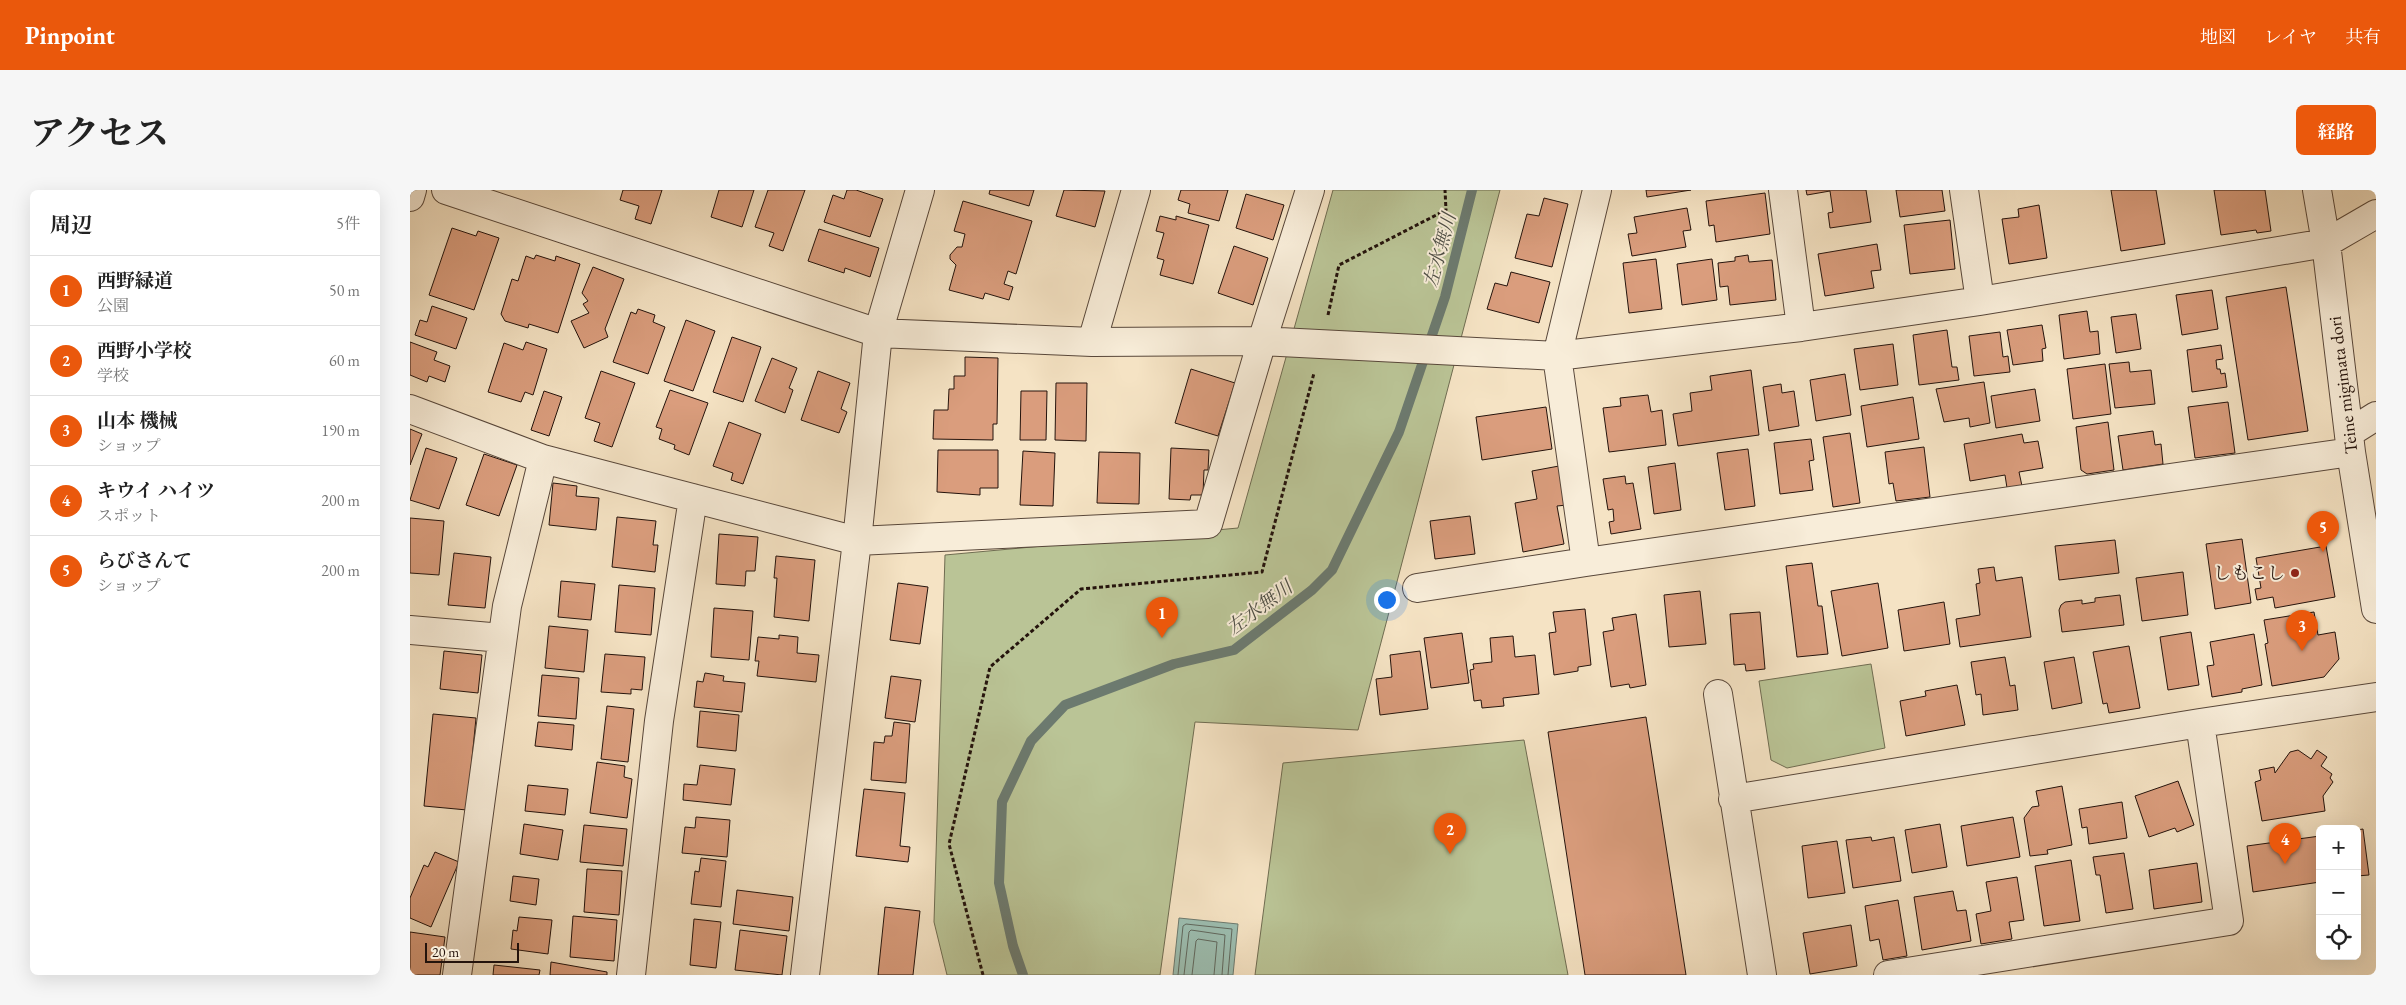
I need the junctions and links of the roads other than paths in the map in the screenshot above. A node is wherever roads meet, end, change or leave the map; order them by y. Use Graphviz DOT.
graph roads {
  1 [pos="412,190"];
  2 [pos="446,190"];
  3 [pos="920,190"];
  4 [pos="1136,190"];
  5 [pos="1310,190"];
  6 [pos="1597,190"];
  7 [pos="1783,190"];
  8 [pos="1964,190"];
  9 [pos="2317,190"];
  10 [pos="410,197"];
  11 [pos="2376,214"];
  12 [pos="2326,243"];
  13 [pos="1980,301"];
  14 [pos="1801,328"];
  15 [pos="878,333"];
  16 [pos="1262,341"];
  17 [pos="1092,342"];
  18 [pos="1557,356"];
  19 [pos="410,410"];
  20 [pos="2376,416"];
  21 [pos="2350,443"];
  22 [pos="543,459"];
  23 [pos="693,498"];
  24 [pos="857,541"];
  25 [pos="1586,562"];
  26 [pos="1417,588"];
  27 [pos="2376,609"];
  28 [pos="410,630"];
  29 [pos="502,638"];
  30 [pos="1718,694"];
  31 [pos="2376,697"];
  32 [pos="2200,723"];
  33 [pos="1733,799"];
  34 [pos="2004,965"];
  35 [pos="456,975"];
  36 [pos="631,975"];
  37 [pos="805,975"];
  38 [pos="1762,975"];
  39 [pos="1888,975"];
  1 -- 10 [label="street"];
  2 -- 15 [label="street"];
  3 -- 15 [label="street"];
  4 -- 17 [label="street"];
  5 -- 16 [label="street"];
  6 -- 18 [label="street"];
  7 -- 14 [label="street"];
  8 -- 13 [label="street"];
  9 -- 12 [label="street, Teine migimata dori"];
  11 -- 12 [label="street"];
  12 -- 13 [label="street"];
  12 -- 21 [label="street, Teine migimata dori"];
  13 -- 14 [label="street"];
  14 -- 18 [label="street"];
  15 -- 17 [label="street"];
  15 -- 24 [label="street"];
  16 -- 17 [label="street"];
  16 -- 18 [label="street"];
  16 -- 24 [label="street"];
  18 -- 25 [label="street"];
  19 -- 22 [label="street"];
  20 -- 21 [label="street"];
  21 -- 25 [label="street"];
  21 -- 27 [label="street, Teine migimata dori"];
  22 -- 23 [label="street"];
  22 -- 29 [label="street"];
  23 -- 24 [label="street"];
  23 -- 36 [label="street"];
  24 -- 37 [label="street"];
  25 -- 26 [label="street"];
  28 -- 29 [label="street"];
  29 -- 35 [label="street"];
  30 -- 33 [label="street"];
  31 -- 32 [label="street"];
  32 -- 33 [label="street"];
  32 -- 34 [label="street"];
  33 -- 38 [label="street"];
  34 -- 39 [label="street"];
}
